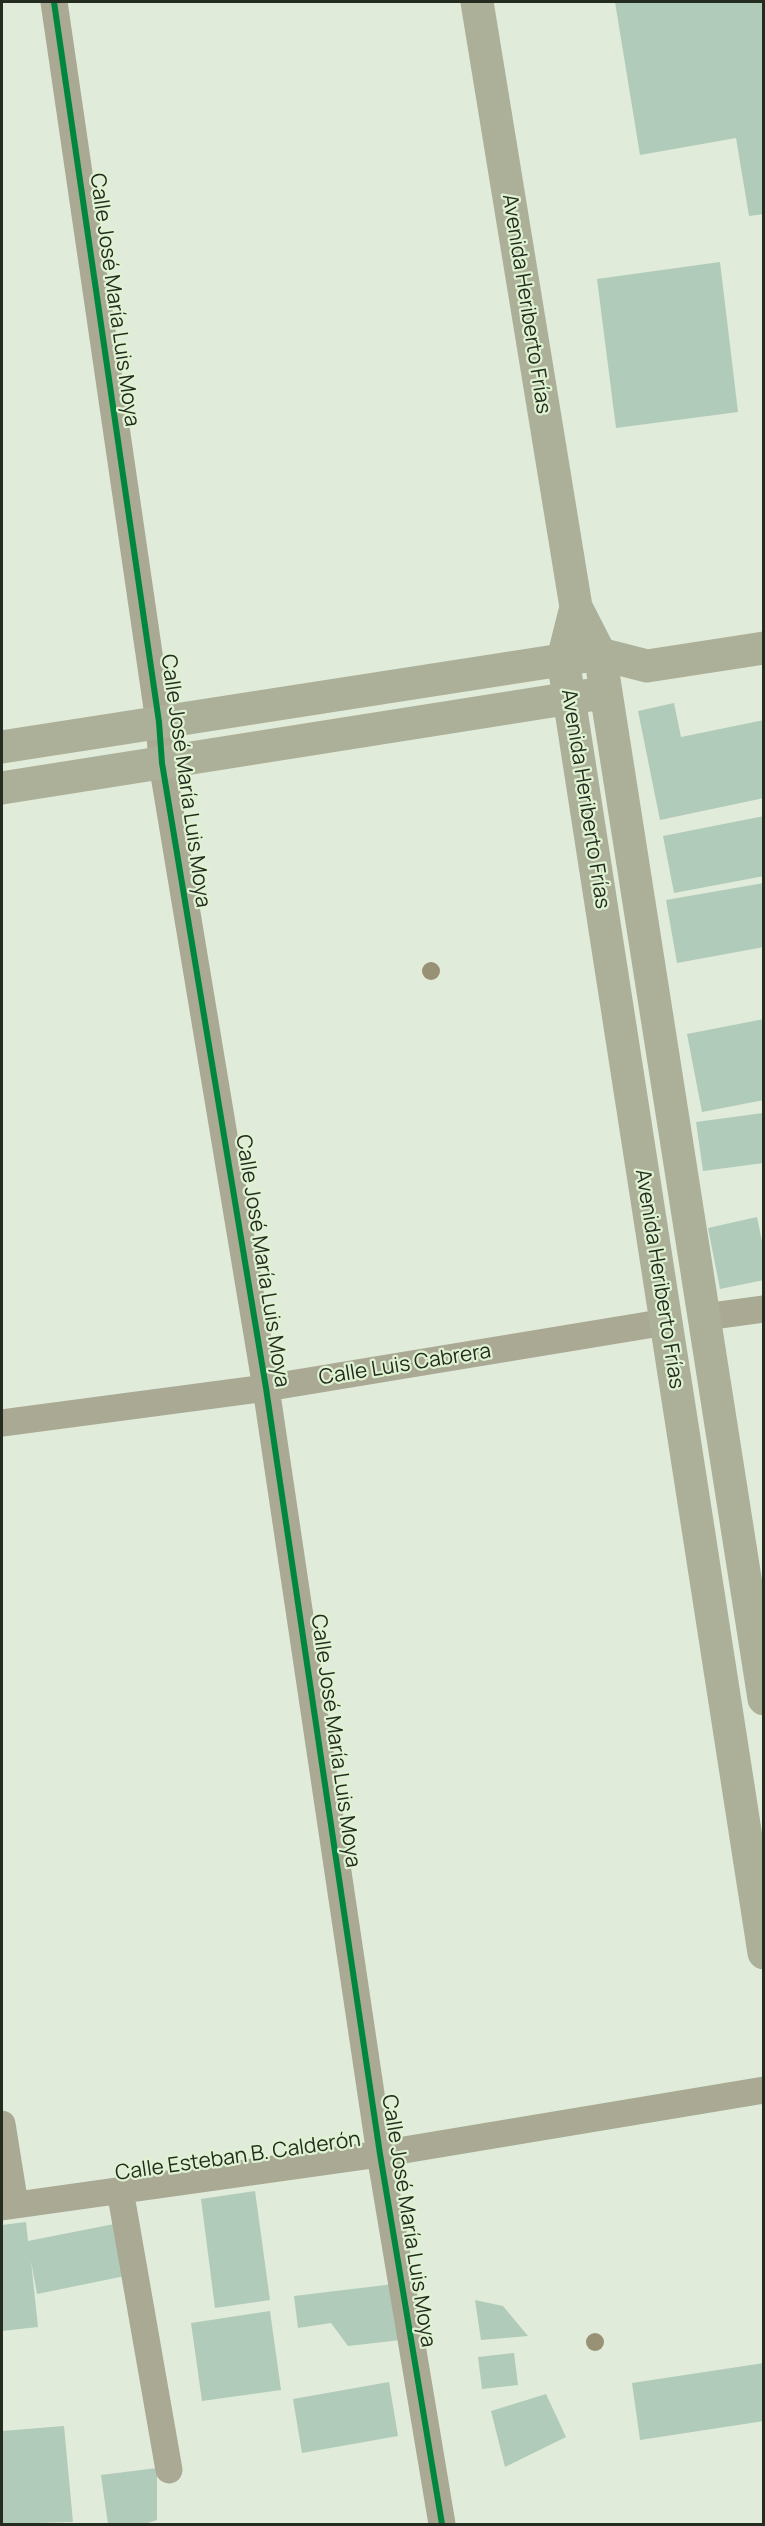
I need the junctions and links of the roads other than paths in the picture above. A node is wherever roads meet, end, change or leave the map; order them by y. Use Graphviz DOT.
graph roads {
  1 [pos="54,2"];
  2 [pos="477,2"];
  3 [pos="576,607"];
  4 [pos="764,648"];
  5 [pos="600,654"];
  6 [pos="563,659"];
  7 [pos="647,666"];
  8 [pos="607,693"];
  9 [pos="569,699"];
  10 [pos="159,722"];
  11 [pos="2,747"];
  12 [pos="162,763"];
  13 [pos="2,788"];
  14 [pos="764,1309"];
  15 [pos="705,1317"];
  16 [pos="666,1322"];
  17 [pos="266,1388"];
  18 [pos="2,1423"];
  19 [pos="764,1699"];
  20 [pos="764,1953"];
  21 [pos="764,2090"];
  22 [pos="2,2124"];
  23 [pos="380,2154"];
  24 [pos="120,2190"];
  25 [pos="8,2206"];
  26 [pos="169,2470"];
  27 [pos="442,2524"];
  1 -- 10 [label="street, Calle José María Luis Moya"];
  2 -- 3 [label="street, Avenida Heriberto Frías"];
  3 -- 5 [label="street, Avenida Heriberto Frías"];
  3 -- 6 [label="street, Avenida Heriberto Frías"];
  4 -- 7 [label="street"];
  5 -- 6 [label="street"];
  5 -- 7 [label="street"];
  5 -- 8 [label="street, Avenida Heriberto Frías"];
  6 -- 9 [label="street, Avenida Heriberto Frías"];
  6 -- 10 [label="street"];
  7 -- 8 [label="street"];
  8 -- 9 [label="street"];
  8 -- 15 [label="street, Avenida Heriberto Frías"];
  9 -- 12 [label="street"];
  9 -- 16 [label="street, Avenida Heriberto Frías"];
  10 -- 11 [label="street"];
  10 -- 12 [label="street, Calle José María Luis Moya"];
  12 -- 13 [label="street"];
  12 -- 17 [label="street, Calle José María Luis Moya"];
  14 -- 15 [label="street"];
  15 -- 19 [label="street, Avenida Heriberto Frías"];
  16 -- 17 [label="street, Calle Luis Cabrera"];
  16 -- 20 [label="street, Avenida Heriberto Frías"];
  17 -- 18 [label="street, Calle Luis Cabrera"];
  17 -- 23 [label="street, Calle José María Luis Moya"];
  21 -- 23 [label="street, Calle Esteban B. Calderón"];
  22 -- 25 [label="street"];
  23 -- 24 [label="street, Calle Esteban B. Calderón"];
  23 -- 27 [label="street, Calle José María Luis Moya"];
  24 -- 25 [label="street, Calle Esteban B. Calderón"];
  24 -- 26 [label="street"];
}
